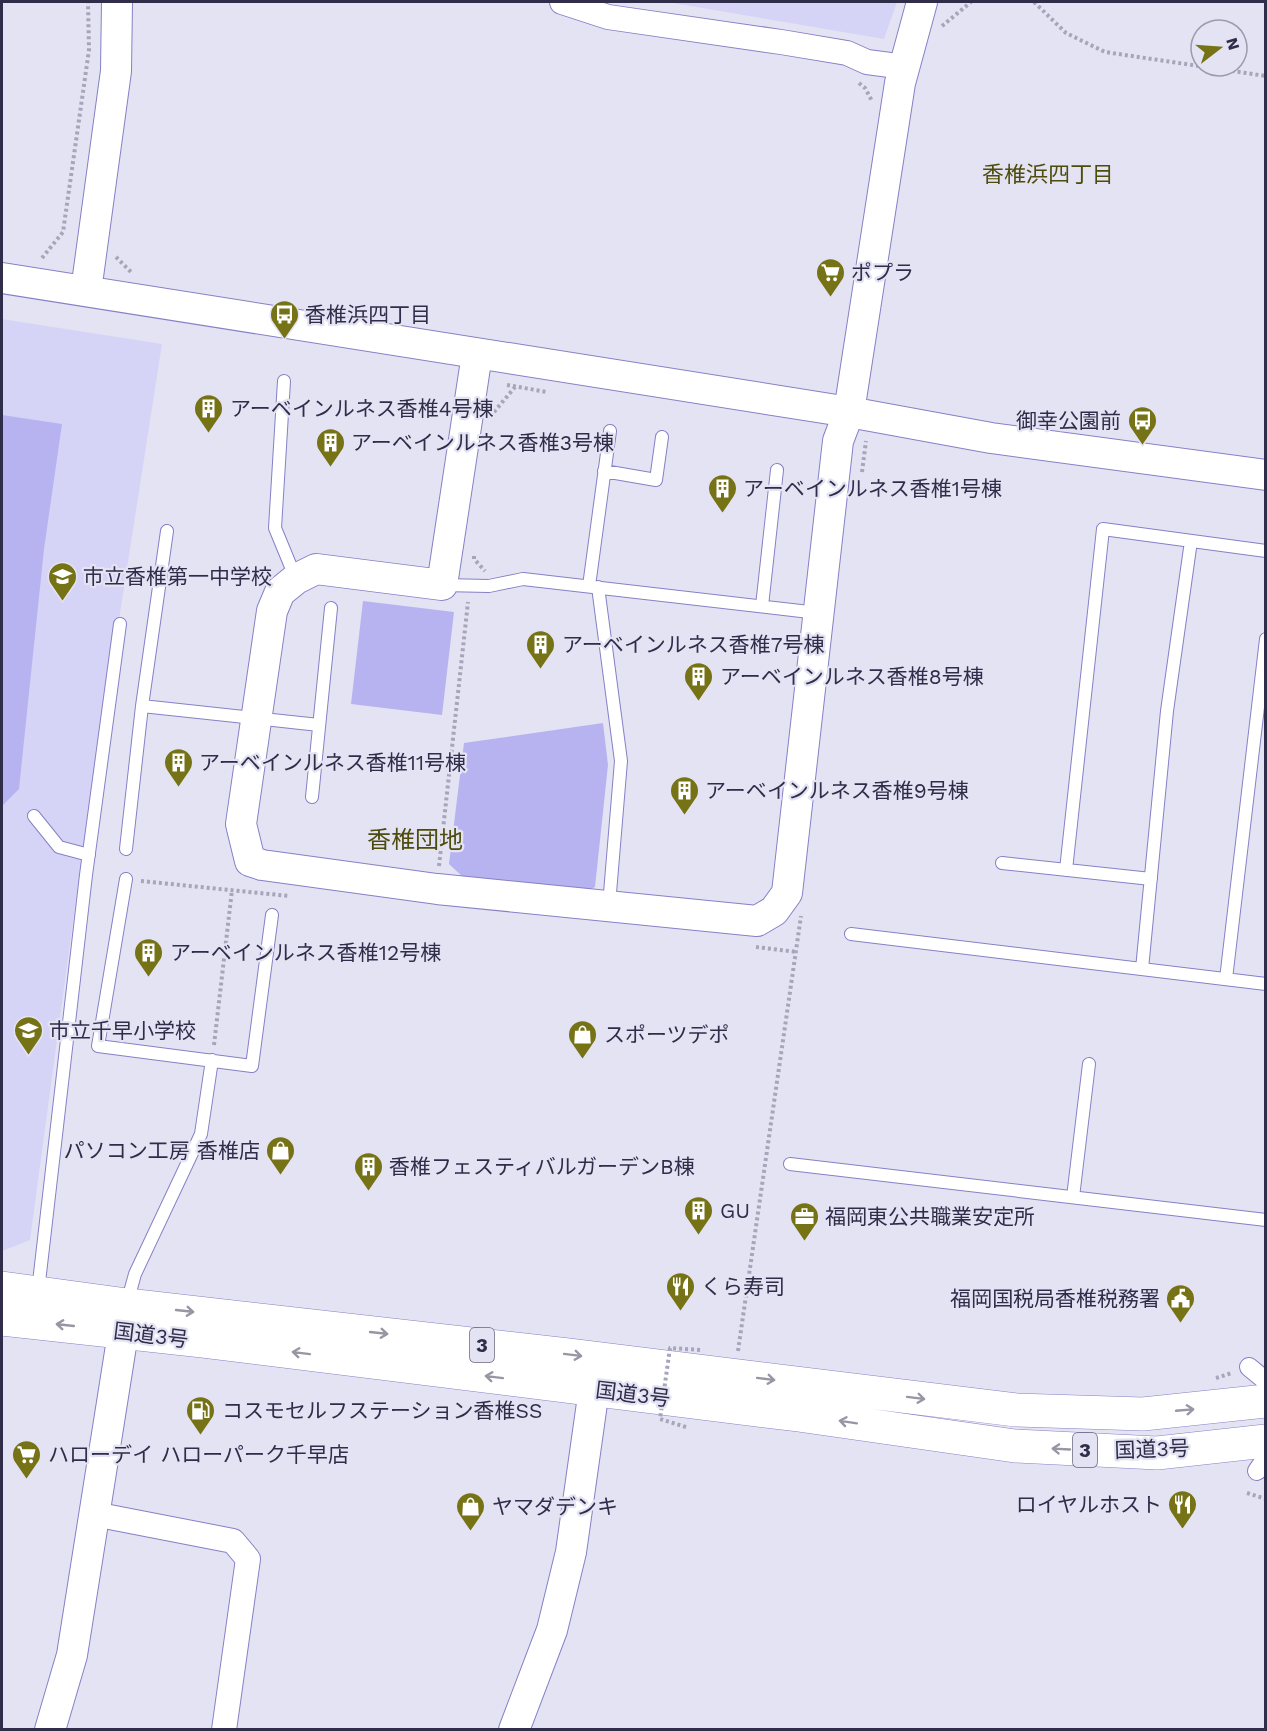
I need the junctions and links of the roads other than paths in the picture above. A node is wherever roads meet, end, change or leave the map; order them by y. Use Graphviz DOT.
graph roads {
  1 [pos="117,2"];
  2 [pos="562,2"];
  3 [pos="922,2"];
  4 [pos="905,67"];
  5 [pos="2,278"];
  6 [pos="86,291"];
  7 [pos="477,354"];
  8 [pos="284,381"];
  9 [pos="849,412"];
  10 [pos="610,431"];
  11 [pos="662,437"];
  12 [pos="777,470"];
  13 [pos="604,471"];
  14 [pos="1266,475"];
  15 [pos="167,531"];
  16 [pos="1191,541"];
  17 [pos="1266,551"];
  18 [pos="296,579"];
  19 [pos="456,585"];
  20 [pos="594,587"];
  21 [pos="762,606"];
  22 [pos="331,608"];
  23 [pos="818,613"];
  24 [pos="120,624"];
  25 [pos="1266,639"];
  26 [pos="142,705"];
  27 [pos="257,717"];
  28 [pos="320,725"];
  29 [pos="312,797"];
  30 [pos="34,816"];
  31 [pos="126,849"];
  32 [pos="89,855"];
  33 [pos="1002,863"];
  34 [pos="1066,870"];
  35 [pos="126,879"];
  36 [pos="1150,879"];
  37 [pos="609,906"];
  38 [pos="272,915"];
  39 [pos="851,934"];
  40 [pos="1142,969"];
  41 [pos="1226,979"];
  42 [pos="1266,984"];
  43 [pos="212,1060"];
  44 [pos="1089,1064"];
  45 [pos="790,1164"];
  46 [pos="1073,1197"];
  47 [pos="1266,1220"];
  48 [pos="2,1288"];
  49 [pos="38,1291"];
  50 [pos="2,1318"];
  51 [pos="125,1318"];
  52 [pos="1249,1366"];
  53 [pos="1266,1381"];
  54 [pos="594,1389"];
  55 [pos="1266,1401"];
  56 [pos="1263,1456"];
  57 [pos="94,1514"];
  58 [pos="50,1730"];
  59 [pos="224,1730"];
  60 [pos="514,1730"];
  1 -- 6 [label="street"];
  2 -- 4 [label="street"];
  3 -- 4 [label="street"];
  4 -- 9 [label="street"];
  5 -- 6 [label="street"];
  6 -- 7 [label="street"];
  7 -- 9 [label="street"];
  7 -- 19 [label="street"];
  8 -- 18 [label="lane"];
  9 -- 14 [label="street"];
  9 -- 23 [label="street"];
  10 -- 13 [label="lane"];
  11 -- 13 [label="lane"];
  12 -- 21 [label="lane"];
  13 -- 20 [label="lane"];
  15 -- 26 [label="lane"];
  16 -- 17 [label="lane"];
  16 -- 34 [label="lane"];
  16 -- 36 [label="lane"];
  18 -- 19 [label="street"];
  18 -- 27 [label="street"];
  19 -- 20 [label="lane"];
  20 -- 21 [label="lane"];
  20 -- 37 [label="lane"];
  21 -- 23 [label="lane"];
  22 -- 28 [label="lane"];
  23 -- 37 [label="street"];
  24 -- 32 [label="lane"];
  25 -- 41 [label="lane"];
  26 -- 27 [label="lane"];
  26 -- 31 [label="lane"];
  27 -- 28 [label="lane"];
  27 -- 37 [label="street"];
  28 -- 29 [label="lane"];
  30 -- 32 [label="lane"];
  32 -- 49 [label="lane"];
  33 -- 34 [label="lane"];
  34 -- 36 [label="lane"];
  35 -- 43 [label="lane"];
  36 -- 40 [label="lane"];
  38 -- 43 [label="lane"];
  39 -- 40 [label="lane"];
  40 -- 41 [label="lane"];
  41 -- 42 [label="lane"];
  43 -- 51 [label="lane"];
  44 -- 46 [label="lane"];
  45 -- 46 [label="lane"];
  46 -- 47 [label="lane"];
  48 -- 49 [label="highway, 国道3号 / 3"];
  49 -- 51 [label="highway, 国道3号 / 3"];
  51 -- 50 [label="highway, 国道3号 / 3, one-way"];
  54 -- 51 [label="highway, 国道3号 / 3, one-way"];
  51 -- 55 [label="highway, 国道3号 / 3, one-way"];
  51 -- 57 [label="street"];
  52 -- 53 [label="street"];
  56 -- 54 [label="highway, 国道3号 / 3, one-way"];
  54 -- 60 [label="street"];
  57 -- 58 [label="street"];
  57 -- 59 [label="street"];
}
